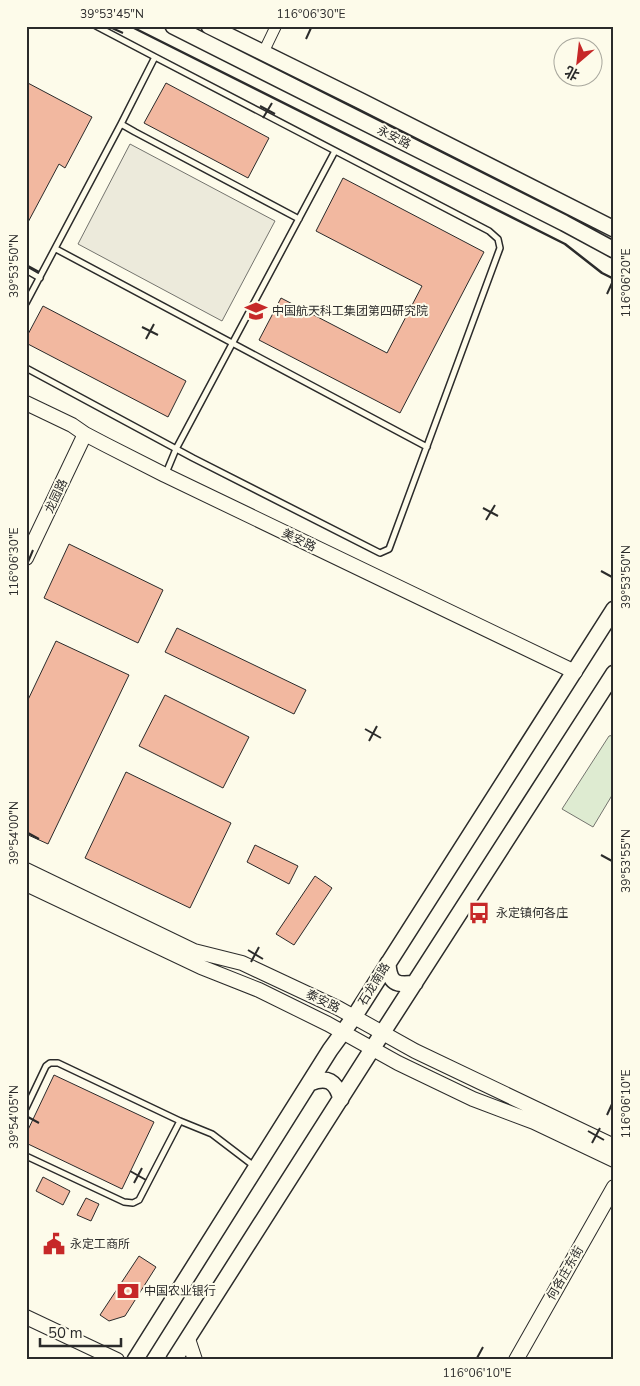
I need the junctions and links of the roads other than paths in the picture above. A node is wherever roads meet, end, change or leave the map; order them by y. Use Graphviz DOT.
graph roads {
  1 [pos="96,26"];
  2 [pos="173,26"];
  3 [pos="209,26"];
  4 [pos="276,26"];
  5 [pos="262,53"];
  6 [pos="155,57"];
  7 [pos="121,124"];
  8 [pos="335,151"];
  9 [pos="299,219"];
  10 [pos="614,229"];
  11 [pos="56,249"];
  12 [pos="614,250"];
  13 [pos="26,270"];
  14 [pos="40,278"];
  15 [pos="26,303"];
  16 [pos="232,344"];
  17 [pos="26,368"];
  18 [pos="26,403"];
  19 [pos="85,434"];
  20 [pos="427,447"];
  21 [pos="176,449"];
  22 [pos="165,475"];
  23 [pos="26,558"];
  24 [pos="614,609"];
  25 [pos="575,672"];
  26 [pos="611,683"];
  27 [pos="26,870"];
  28 [pos="26,884"];
  29 [pos="388,963"];
  30 [pos="415,983"];
  31 [pos="354,1016"];
  32 [pos="343,1032"];
  33 [pos="383,1032"];
  34 [pos="373,1048"];
  35 [pos="310,1082"];
  36 [pos="341,1099"];
  37 [pos="26,1108"];
  38 [pos="180,1121"];
  39 [pos="614,1146"];
  40 [pos="26,1156"];
  41 [pos="614,1160"];
  42 [pos="257,1168"];
  43 [pos="614,1187"];
  44 [pos="26,1317"];
  45 [pos="188,1338"];
  46 [pos="117,1360"];
  47 [pos="136,1360"];
  48 [pos="174,1360"];
  49 [pos="195,1360"];
  50 [pos="516,1360"];
  1 -- 6 [label="lane"];
  2 -- 12 [label="main road, 永安路"];
  3 -- 5 [label="main road, 永安路"];
  4 -- 5 [label="street"];
  5 -- 10 [label="main road, 永安路"];
  6 -- 7 [label="lane"];
  6 -- 8 [label="lane"];
  7 -- 9 [label="lane"];
  7 -- 11 [label="lane"];
  8 -- 9 [label="lane"];
  8 -- 20 [label="lane"];
  9 -- 16 [label="lane"];
  11 -- 14 [label="lane"];
  11 -- 16 [label="lane"];
  13 -- 14 [label="lane"];
  14 -- 15 [label="lane"];
  16 -- 20 [label="lane"];
  16 -- 21 [label="lane"];
  17 -- 21 [label="lane"];
  18 -- 19 [label="main road, 美安路"];
  19 -- 22 [label="main road, 美安路"];
  19 -- 23 [label="main road, 龙园路"];
  20 -- 21 [label="lane"];
  21 -- 22 [label="lane"];
  22 -- 25 [label="main road, 美安路"];
  24 -- 25 [label="main road, 石龙南路"];
  25 -- 29 [label="main road, 石龙南路"];
  26 -- 30 [label="main road"];
  27 -- 31 [label="main road, 泰安路"];
  28 -- 32 [label="main road, 泰安路"];
  29 -- 30 [label="main road"];
  29 -- 31 [label="main road, 石龙南路"];
  30 -- 33 [label="main road"];
  31 -- 32 [label="main road, 石龙南路"];
  31 -- 33 [label="main road, 泰安路"];
  32 -- 34 [label="main road, 泰安路"];
  32 -- 35 [label="main road, 石龙南路"];
  33 -- 34 [label="main road"];
  33 -- 39 [label="main road, 泰安路"];
  34 -- 36 [label="main road"];
  34 -- 41 [label="main road, 泰安路"];
  35 -- 36 [label="main road"];
  35 -- 42 [label="main road, 石龙南路"];
  36 -- 45 [label="main road"];
  37 -- 38 [label="lane"];
  38 -- 40 [label="lane"];
  38 -- 42 [label="lane"];
  42 -- 47 [label="main road, 石龙南路"];
  43 -- 50 [label="main road, 何各庄东街"];
  44 -- 46 [label="main road"];
  45 -- 48 [label="main road"];
  45 -- 49 [label="main road"];
}
